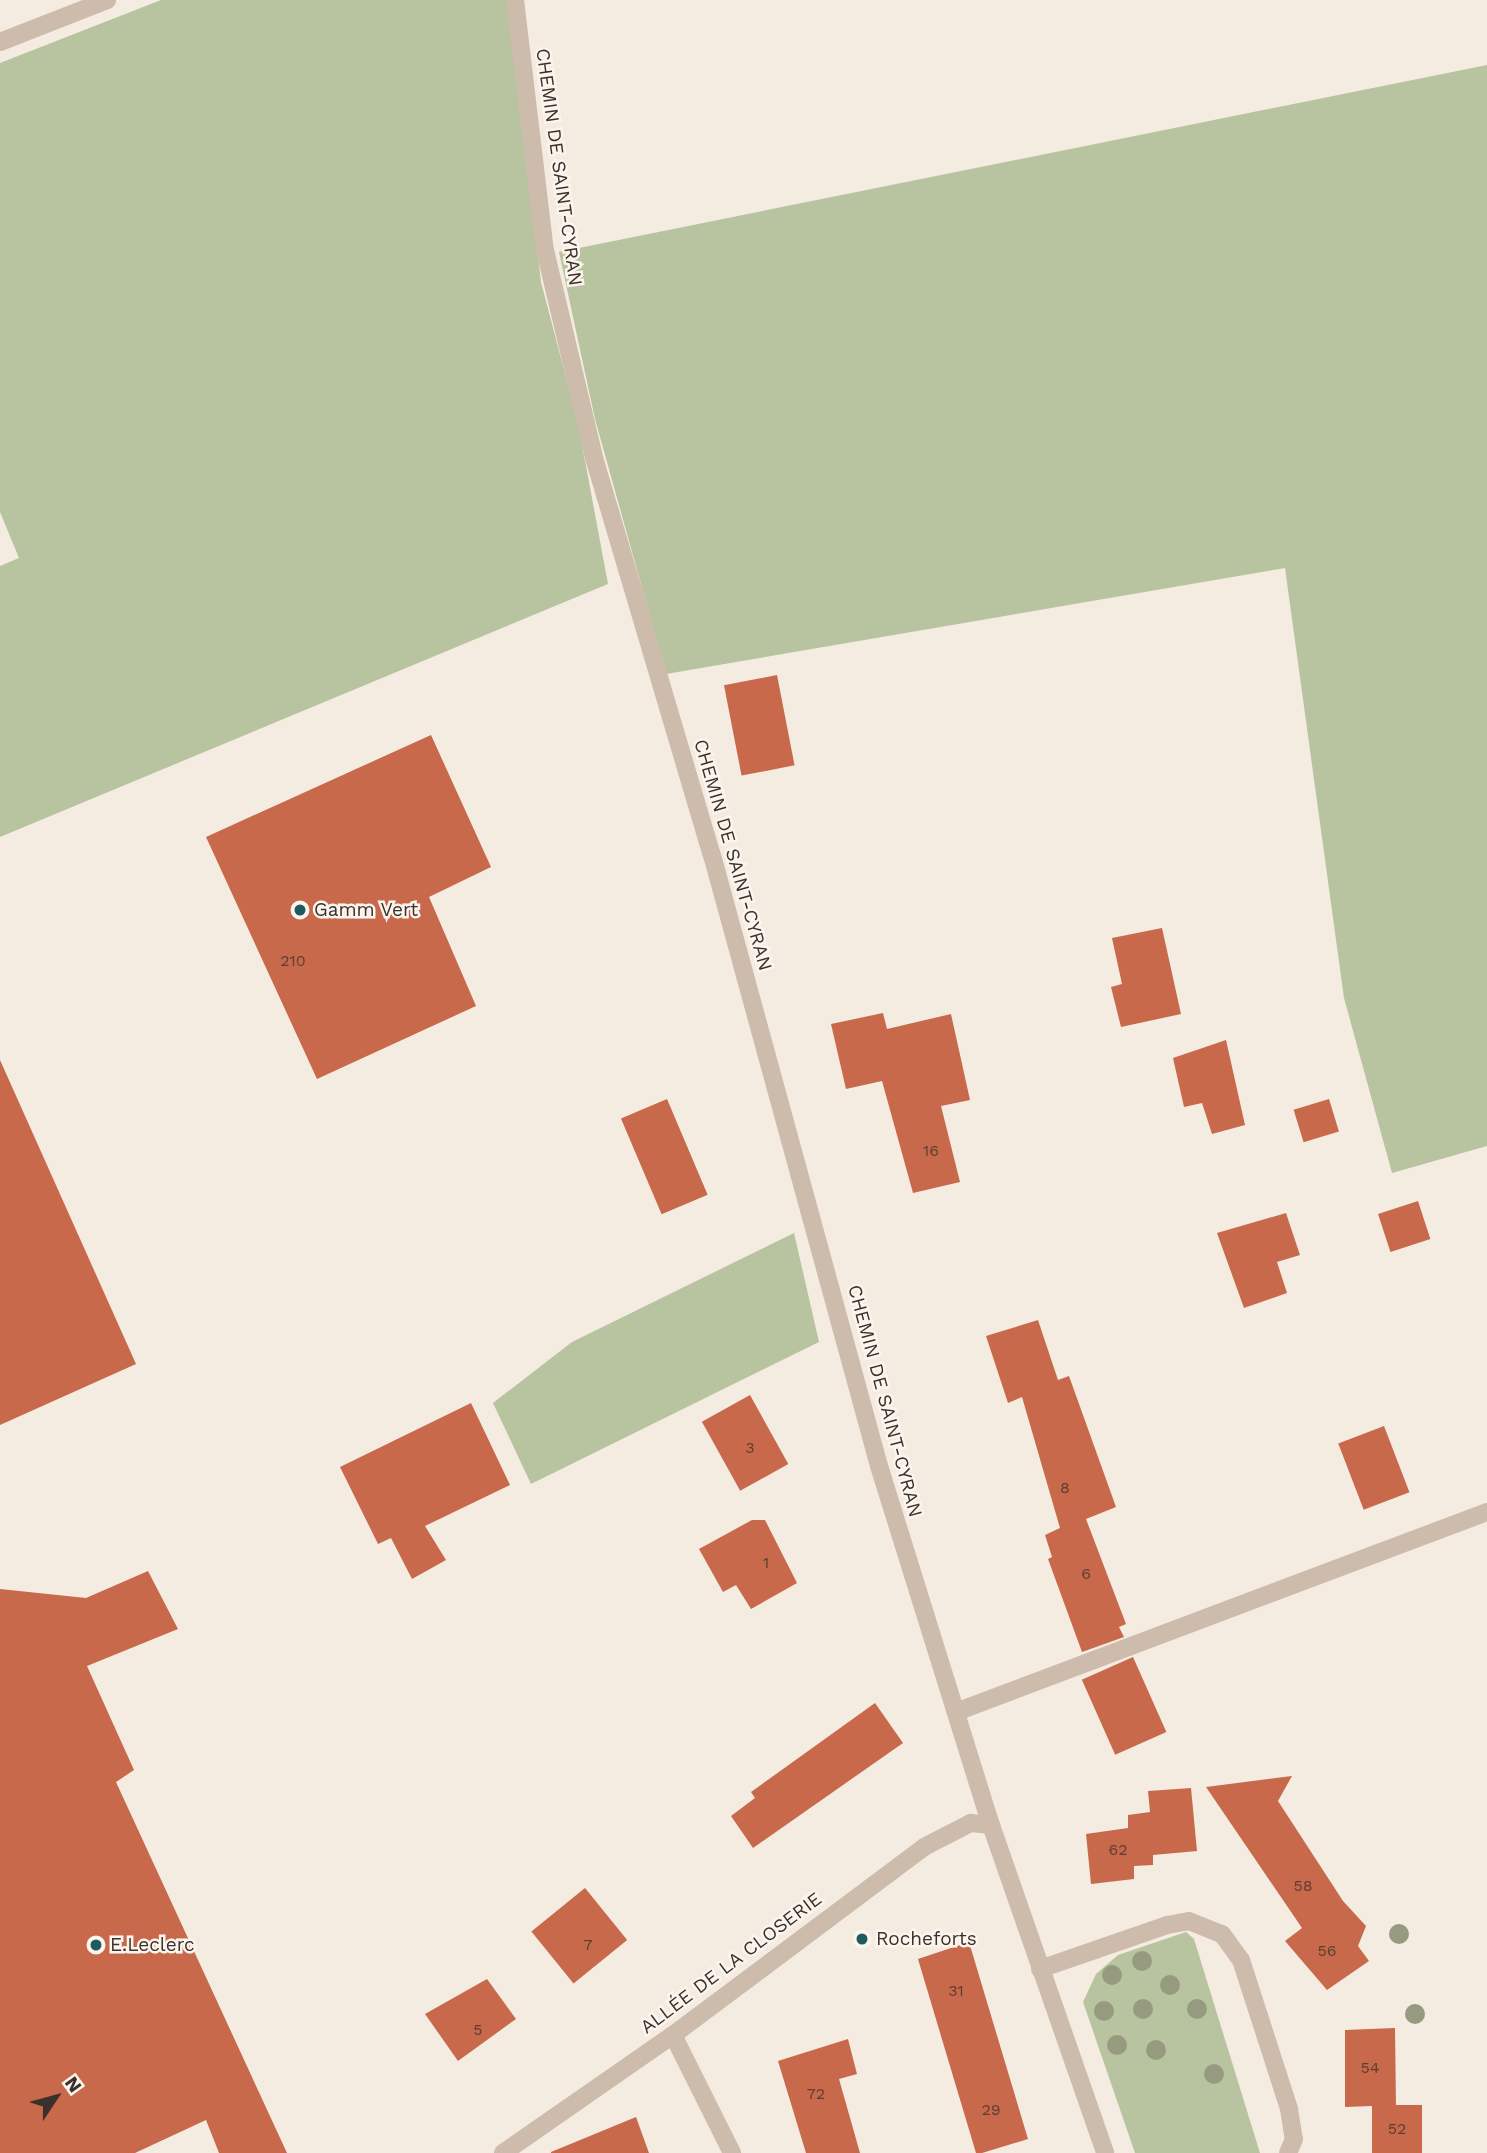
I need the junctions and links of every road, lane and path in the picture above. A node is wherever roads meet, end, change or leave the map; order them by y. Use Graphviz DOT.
graph roads {
  1 [pos="107,0"];
  2 [pos="515,0"];
  3 [pos="0,42"];
  4 [pos="1487,1513"];
  5 [pos="956,1712"];
  6 [pos="991,1825"];
  7 [pos="1040,1969"];
  8 [pos="673,2035"];
  9 [pos="503,2153"];
  10 [pos="732,2153"];
  11 [pos="1105,2153"];
  12 [pos="1288,2153"];
  1 -- 3 [label="street"];
  2 -- 5 [label="street, CHEMIN DE SAINT-CYRAN"];
  4 -- 5 [label="street"];
  5 -- 6 [label="street, CHEMIN DE SAINT-CYRAN"];
  6 -- 7 [label="street, CHEMIN DE SAINT-CYRAN"];
  6 -- 8 [label="street, ALLÉE DE LA CLOSERIE"];
  7 -- 11 [label="street, CHEMIN DE SAINT-CYRAN"];
  7 -- 12 [label="street"];
  8 -- 9 [label="street, ALLÉE DE LA CLOSERIE"];
  8 -- 10 [label="street"];
}
